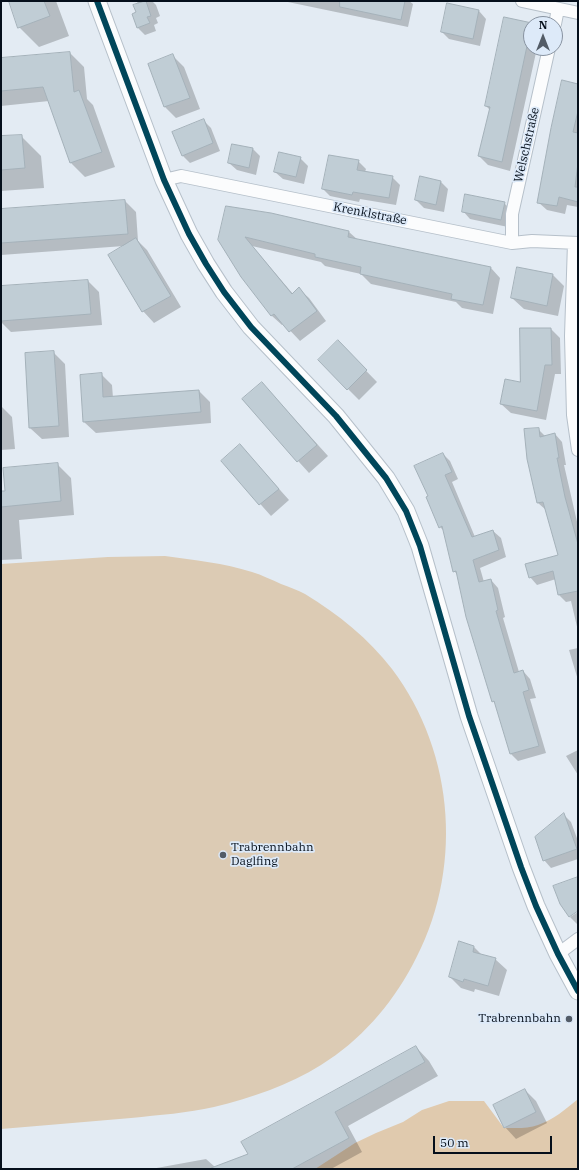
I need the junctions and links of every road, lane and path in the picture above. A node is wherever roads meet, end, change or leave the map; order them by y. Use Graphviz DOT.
graph roads {
  1 [pos="97,1"];
  2 [pos="522,1"];
  3 [pos="558,8"];
  4 [pos="578,13"];
  5 [pos="556,16"];
  6 [pos="547,56"];
  7 [pos="164,180"];
  8 [pos="512,243"];
  9 [pos="576,243"];
  10 [pos="578,450"];
  11 [pos="578,939"];
  12 [pos="558,954"];
  13 [pos="578,991"];
  1 -- 7 [label="street"];
  2 -- 3 [label="street"];
  3 -- 4 [label="street"];
  3 -- 5 [label="street"];
  6 -- 8 [label="street, Welschstraße"];
  7 -- 8 [label="street, Krenklstraße"];
  7 -- 12 [label="street"];
  8 -- 9 [label="street, Krenklstraße"];
  9 -- 10 [label="street"];
  11 -- 12 [label="street"];
  12 -- 13 [label="street"];
}
